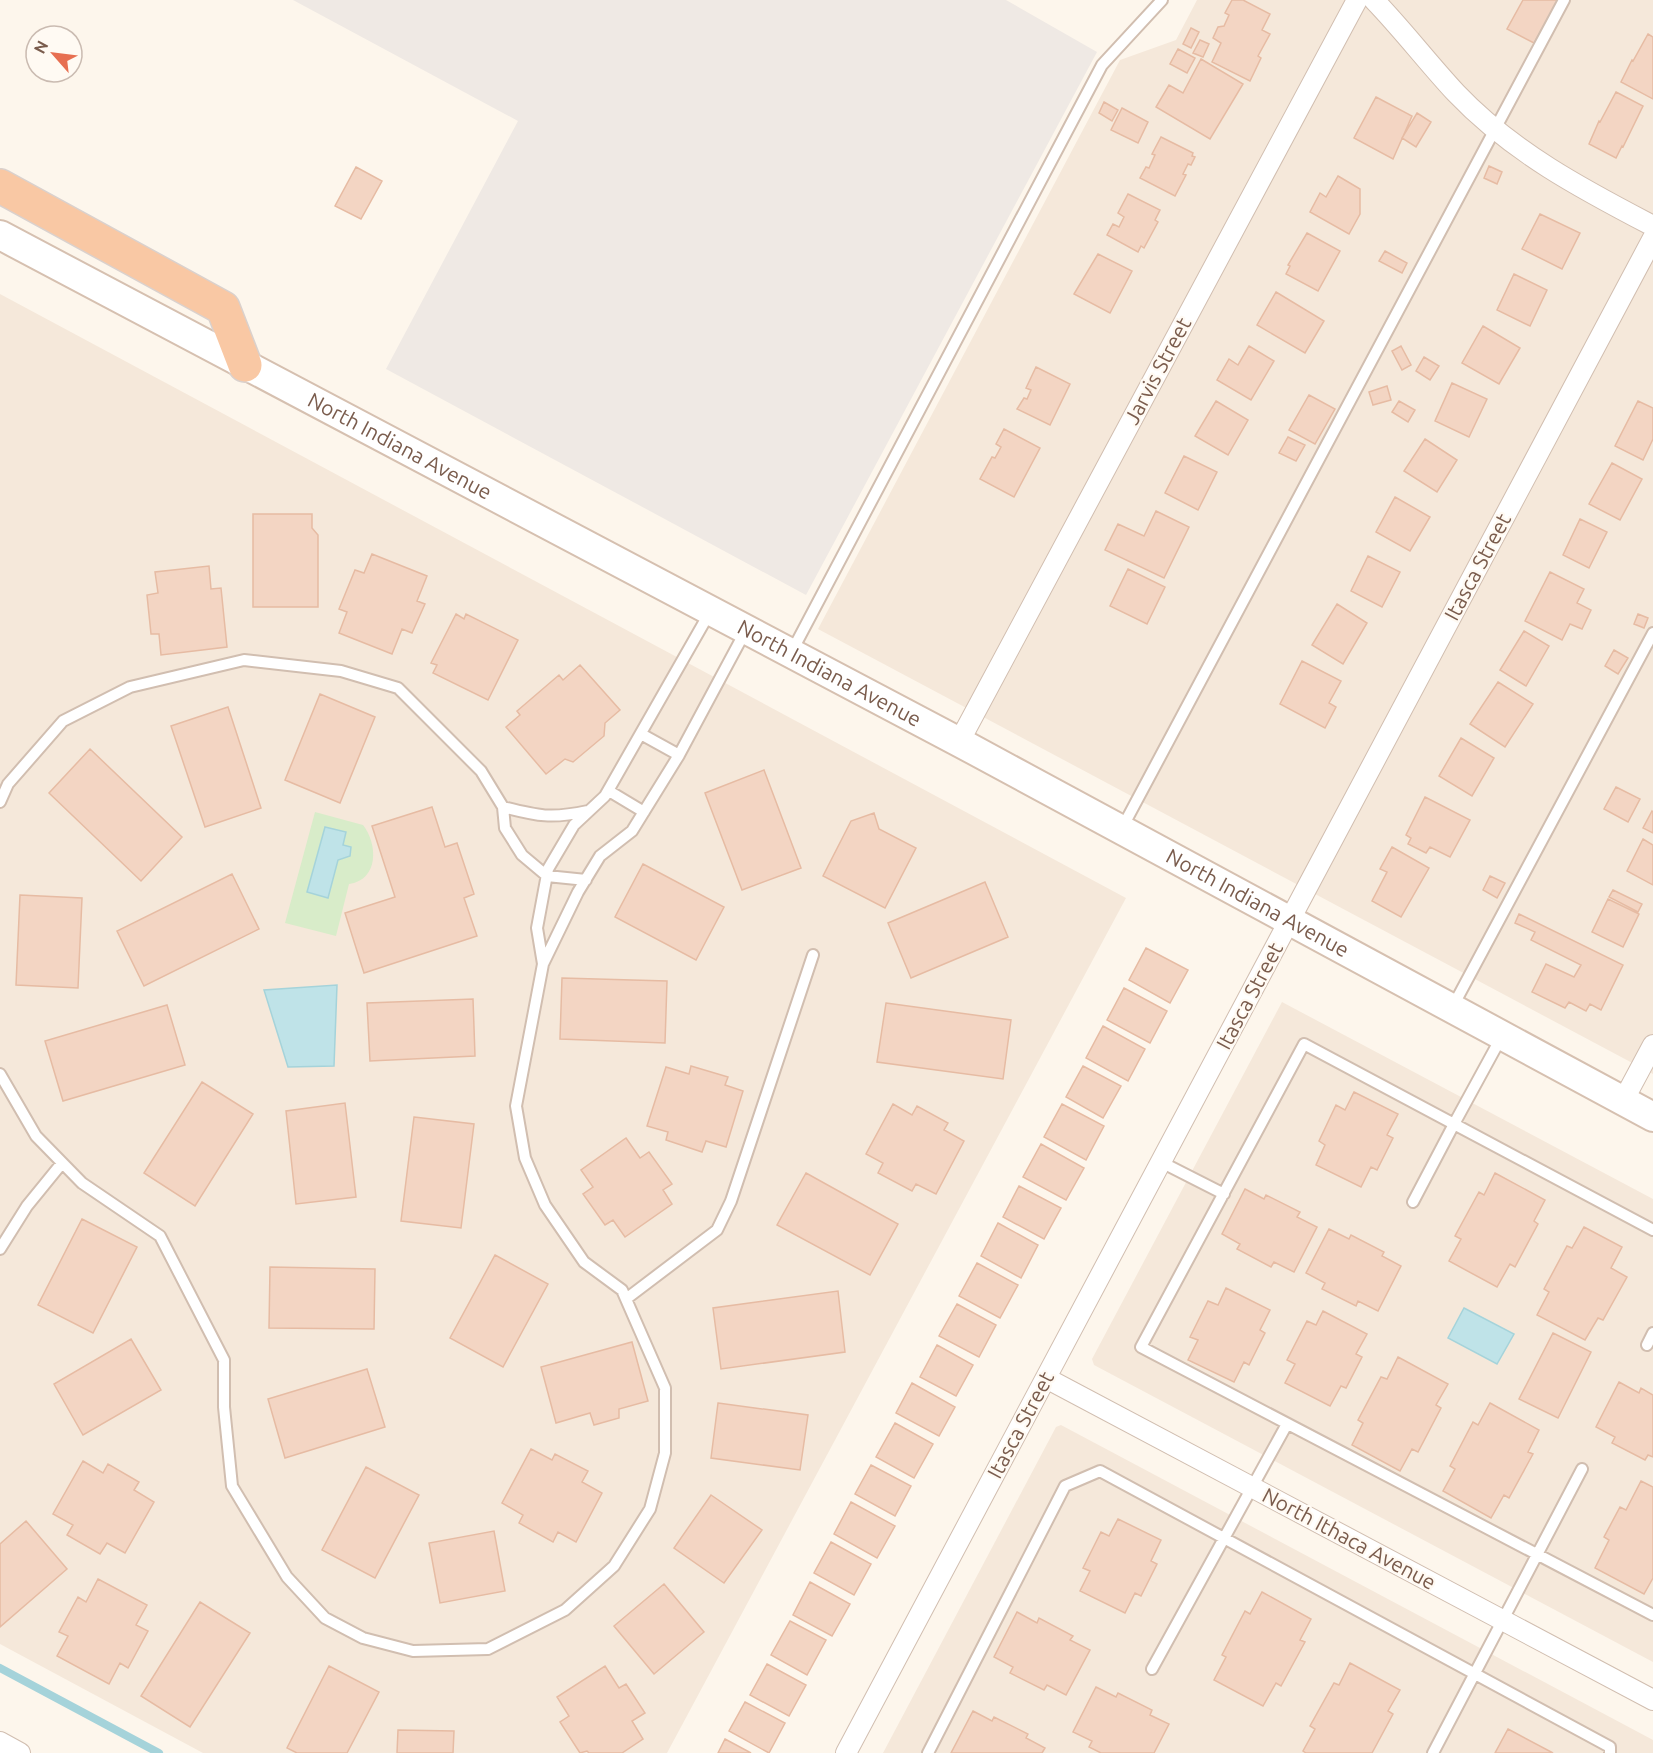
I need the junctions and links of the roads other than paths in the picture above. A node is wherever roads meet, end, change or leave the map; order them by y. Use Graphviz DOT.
graph roads {
  1 [pos="1162,0"];
  2 [pos="1357,0"];
  3 [pos="1374,0"];
  4 [pos="1564,0"];
  5 [pos="1496,129"];
  6 [pos="0,186"];
  7 [pos="1653,226"];
  8 [pos="0,235"];
  9 [pos="1653,238"];
  10 [pos="245,364"];
  11 [pos="711,611"];
  12 [pos="746,630"];
  13 [pos="1653,633"];
  14 [pos="790,653"];
  15 [pos="641,734"];
  16 [pos="959,742"];
  17 [pos="679,755"];
  18 [pos="609,791"];
  19 [pos="0,802"];
  20 [pos="503,807"];
  21 [pos="590,811"];
  22 [pos="644,812"];
  23 [pos="1121,830"];
  24 [pos="547,876"];
  25 [pos="586,880"];
  26 [pos="1290,921"];
  27 [pos="813,955"];
  28 [pos="543,964"];
  29 [pos="1452,1009"];
  30 [pos="1502,1036"];
  31 [pos="1653,1045"];
  32 [pos="0,1074"];
  33 [pos="1623,1101"];
  34 [pos="1653,1117"];
  35 [pos="1454,1124"];
  36 [pos="1161,1162"];
  37 [pos="62,1163"];
  38 [pos="1224,1194"];
  39 [pos="1413,1202"];
  40 [pos="1653,1230"];
  41 [pos="0,1249"];
  42 [pos="626,1299"];
  43 [pos="1653,1334"];
  44 [pos="1647,1345"];
  45 [pos="1046,1378"];
  46 [pos="1287,1424"];
  47 [pos="1582,1469"];
  48 [pos="1253,1488"];
  49 [pos="1225,1538"];
  50 [pos="1537,1555"];
  51 [pos="1653,1615"];
  52 [pos="1502,1620"];
  53 [pos="1152,1669"];
  54 [pos="1475,1672"];
  55 [pos="1653,1700"];
  56 [pos="847,1753"];
  57 [pos="928,1753"];
  58 [pos="1433,1753"];
  59 [pos="1610,1753"];
  1 -- 14 [label="lane"];
  2 -- 16 [label="street, Jarvis Street"];
  3 -- 5 [label="street"];
  4 -- 5 [label="lane"];
  5 -- 7 [label="street"];
  5 -- 23 [label="lane"];
  6 -- 10 [label="highway"];
  8 -- 10 [label="main road, North Indiana Avenue"];
  9 -- 26 [label="street, Itasca Street"];
  10 -- 11 [label="main road, North Indiana Avenue"];
  11 -- 12 [label="main road, North Indiana Avenue"];
  11 -- 15 [label="lane"];
  12 -- 14 [label="main road, North Indiana Avenue"];
  12 -- 17 [label="lane"];
  13 -- 29 [label="lane"];
  14 -- 16 [label="main road, North Indiana Avenue"];
  15 -- 17 [label="lane"];
  15 -- 18 [label="lane"];
  16 -- 23 [label="main road, North Indiana Avenue"];
  17 -- 22 [label="lane"];
  18 -- 21 [label="lane"];
  18 -- 22 [label="lane"];
  19 -- 20 [label="lane"];
  20 -- 21 [label="lane"];
  20 -- 24 [label="lane"];
  21 -- 24 [label="lane"];
  22 -- 25 [label="lane"];
  23 -- 26 [label="main road, North Indiana Avenue"];
  24 -- 25 [label="lane"];
  24 -- 28 [label="lane"];
  25 -- 28 [label="lane"];
  26 -- 29 [label="main road, North Indiana Avenue"];
  26 -- 36 [label="street, Itasca Street"];
  27 -- 42 [label="lane"];
  28 -- 42 [label="lane"];
  29 -- 30 [label="main road, North Indiana Avenue"];
  30 -- 33 [label="main road, North Indiana Avenue"];
  30 -- 35 [label="lane"];
  31 -- 33 [label="street"];
  32 -- 37 [label="lane"];
  33 -- 34 [label="main road, North Indiana Avenue"];
  35 -- 38 [label="lane"];
  35 -- 39 [label="lane"];
  35 -- 40 [label="lane"];
  36 -- 38 [label="lane"];
  36 -- 45 [label="street, Itasca Street"];
  37 -- 41 [label="lane"];
  37 -- 42 [label="lane"];
  38 -- 46 [label="lane"];
  43 -- 44 [label="lane"];
  45 -- 48 [label="street, North Ithaca Avenue"];
  45 -- 56 [label="street, Itasca Street"];
  46 -- 48 [label="lane"];
  46 -- 50 [label="lane"];
  47 -- 50 [label="lane"];
  48 -- 49 [label="lane"];
  48 -- 52 [label="street, North Ithaca Avenue"];
  49 -- 53 [label="lane"];
  49 -- 54 [label="lane"];
  49 -- 57 [label="lane"];
  50 -- 51 [label="lane"];
  50 -- 52 [label="lane"];
  52 -- 54 [label="lane"];
  52 -- 55 [label="street, North Ithaca Avenue"];
  54 -- 58 [label="lane"];
  54 -- 59 [label="lane"];
}
